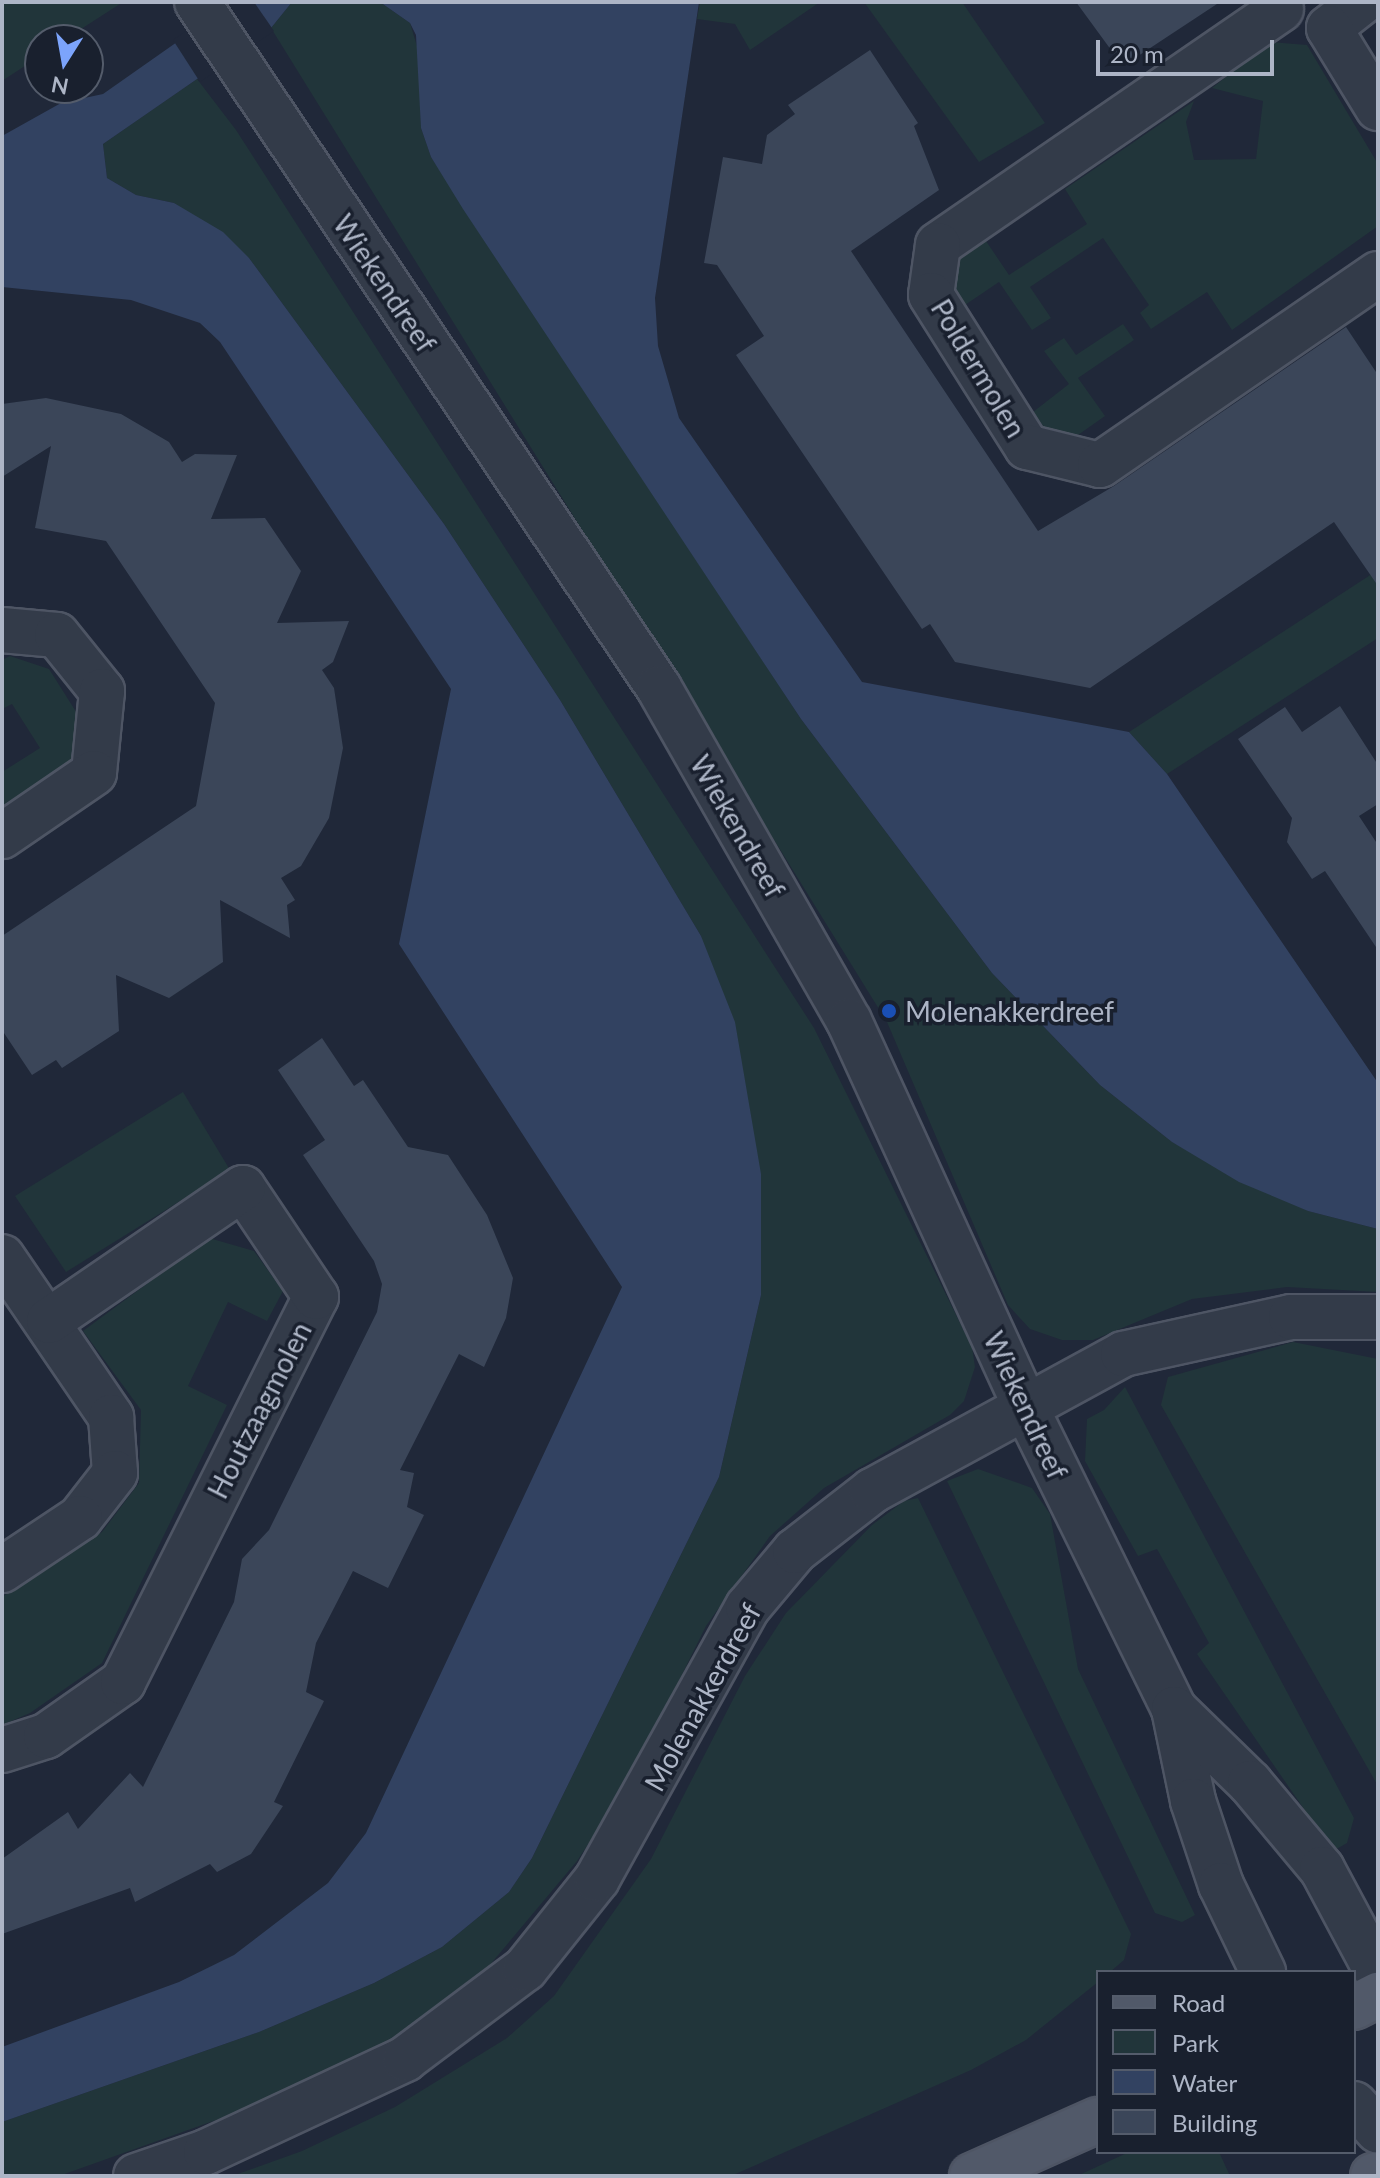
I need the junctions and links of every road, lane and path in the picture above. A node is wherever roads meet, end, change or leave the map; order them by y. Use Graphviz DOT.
graph roads {
  1 [pos="197,2"];
  2 [pos="1278,6"];
  3 [pos="1345,15"];
  4 [pos="1378,108"];
  5 [pos="1378,274"];
  6 [pos="2,630"];
  7 [pos="2,836"];
  8 [pos="2,1257"];
  9 [pos="1378,1317"];
  10 [pos="49,1321"];
  11 [pos="1025,1406"];
  12 [pos="2,1570"];
  13 [pos="1174,1709"];
  14 [pos="2,1750"];
  15 [pos="1262,1970"];
  16 [pos="1378,1974"];
  17 [pos="1378,1995"];
  18 [pos="1356,2006"];
  19 [pos="1356,2106"];
  20 [pos="1096,2121"];
  21 [pos="1378,2131"];
  22 [pos="136,2176"];
  23 [pos="972,2176"];
  1 -- 11 [label="street, Wiekendreef"];
  2 -- 3 [label="street, Poldermolen"];
  2 -- 5 [label="street, Poldermolen"];
  3 -- 4 [label="street, Poldermolen"];
  6 -- 7 [label="street"];
  8 -- 10 [label="street"];
  9 -- 11 [label="street, Molenakkerdreef"];
  10 -- 12 [label="street"];
  10 -- 14 [label="street, Houtzaagmolen"];
  11 -- 13 [label="street, Wiekendreef"];
  11 -- 22 [label="street, Molenakkerdreef"];
  13 -- 15 [label="street, Wiekendreef"];
  13 -- 16 [label="street, Wiekendreef"];
  17 -- 18 [label="main road"];
  19 -- 21 [label="street"];
  20 -- 23 [label="main road"];
}
